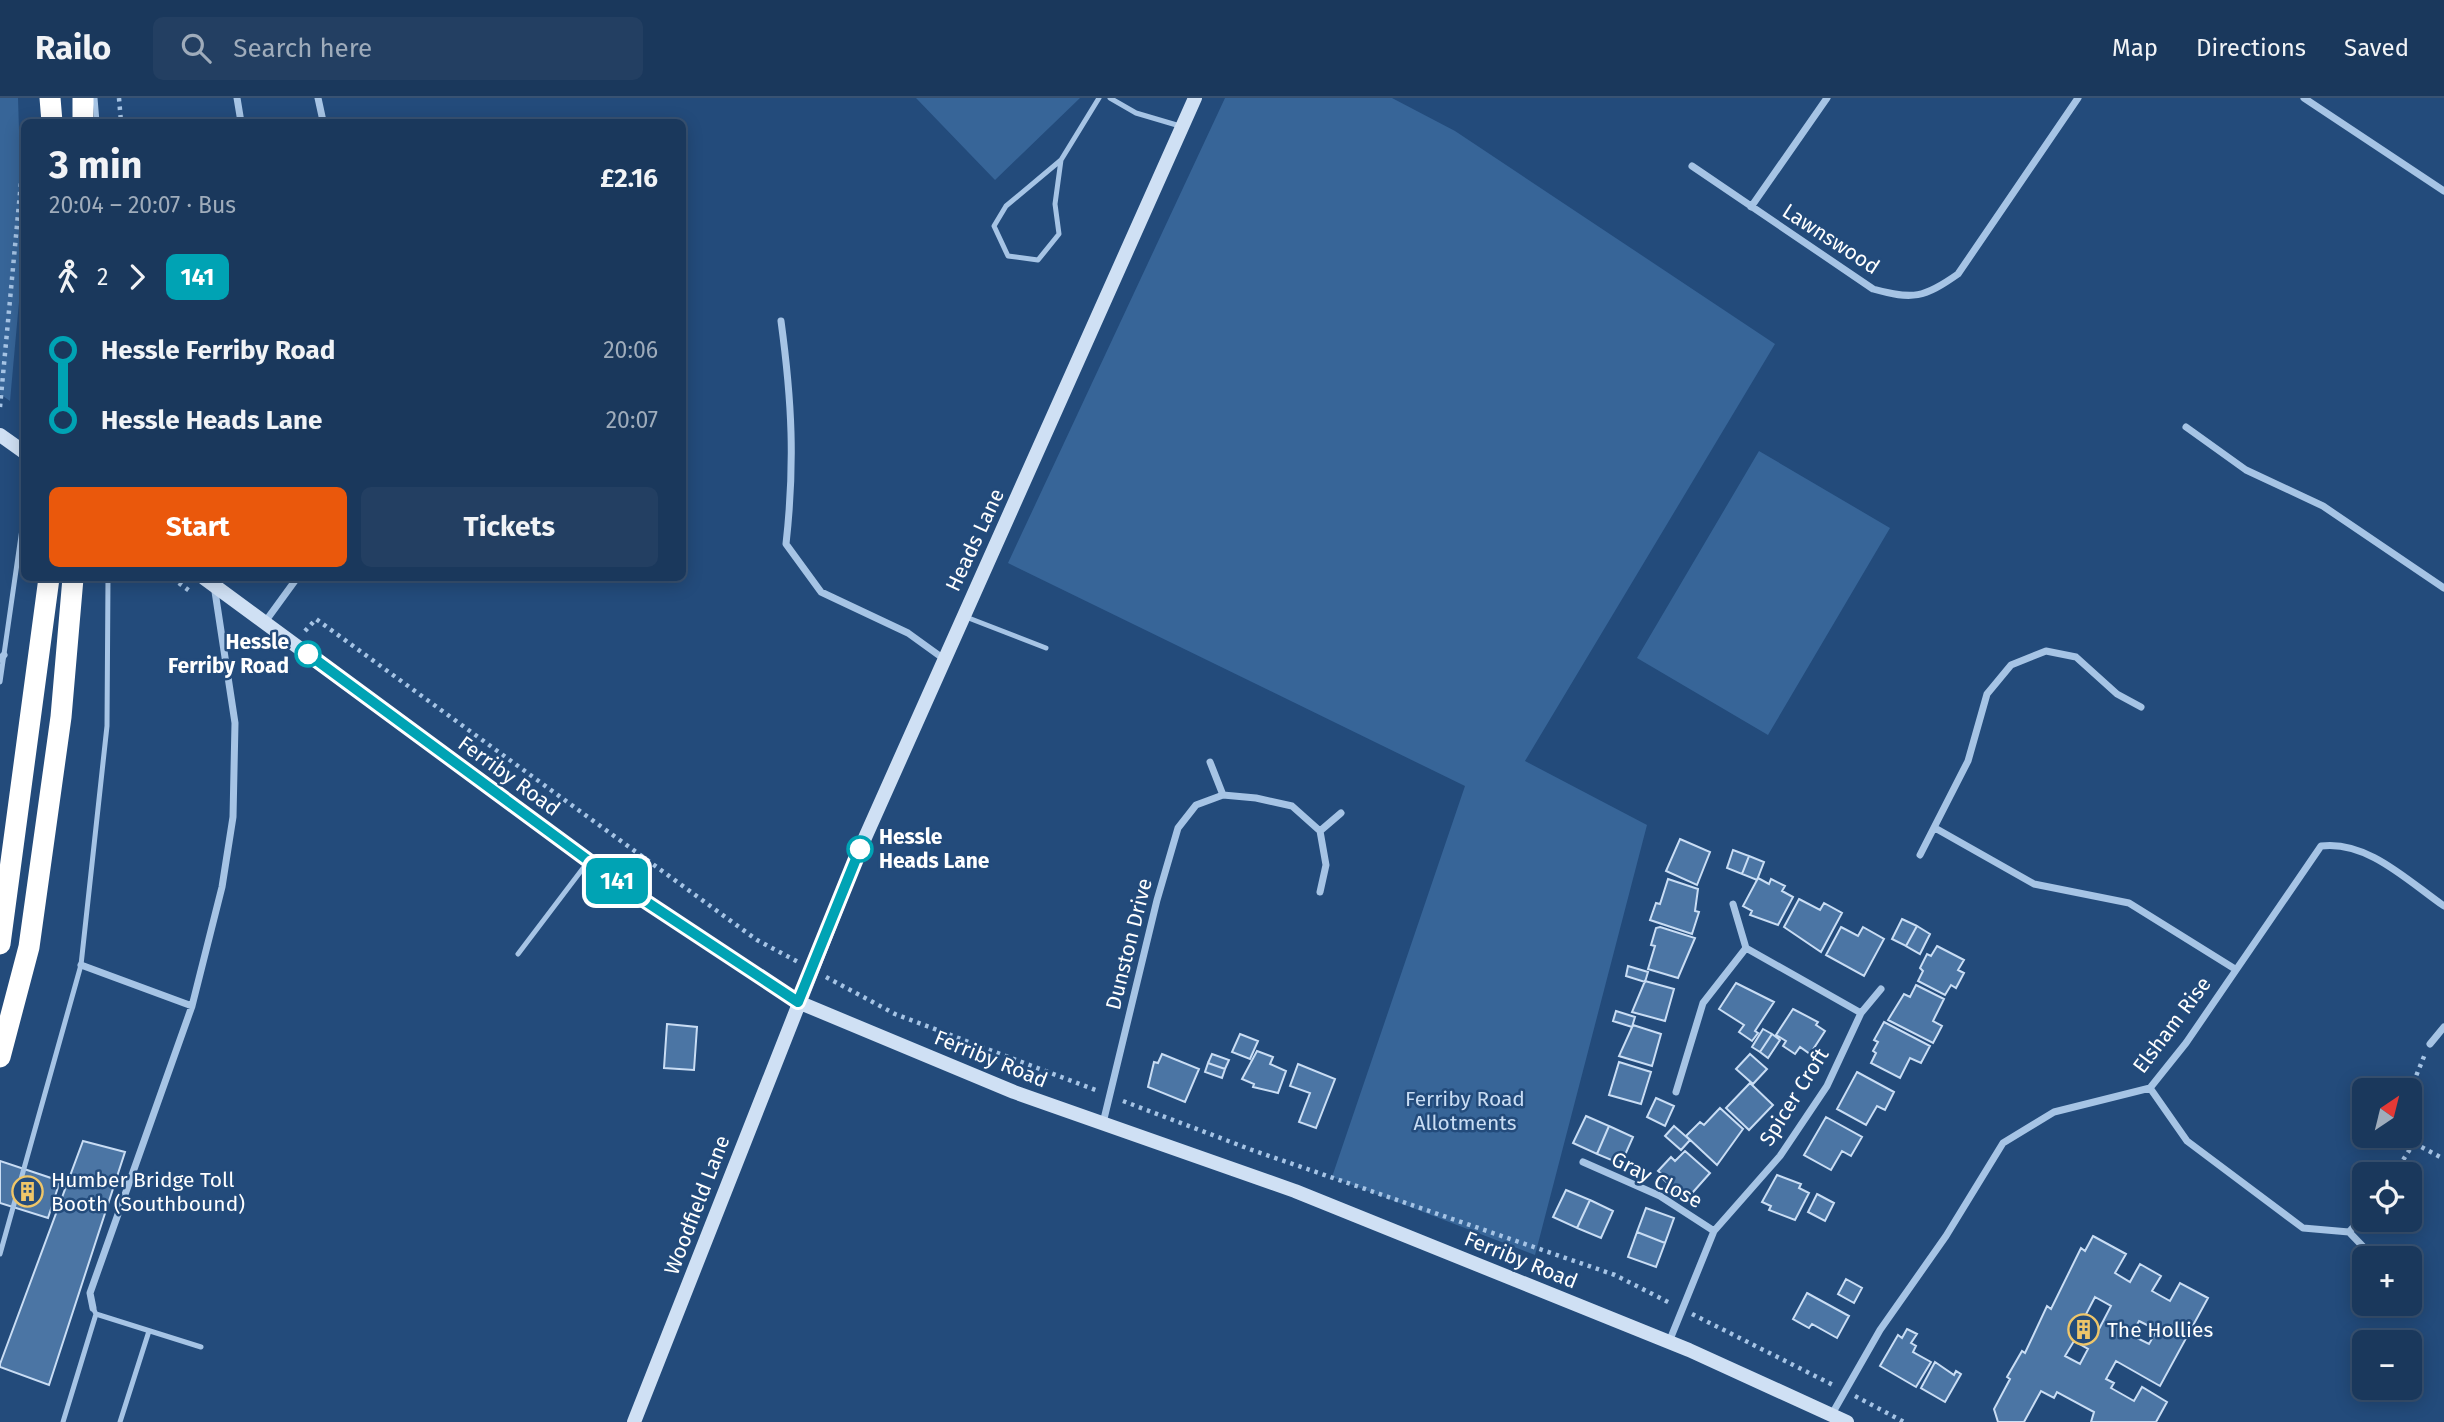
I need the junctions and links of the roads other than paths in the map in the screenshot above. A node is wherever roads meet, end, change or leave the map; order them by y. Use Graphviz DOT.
graph roads {
  1 [pos="50,98"];
  2 [pos="83,98"];
  3 [pos="95,98"];
  4 [pos="237,98"];
  5 [pos="318,98"];
  6 [pos="1099,98"];
  7 [pos="1110,98"];
  8 [pos="1195,98"];
  9 [pos="1828,98"];
  10 [pos="2078,98"];
  11 [pos="2304,98"];
  12 [pos="52,119"];
  13 [pos="83,119"];
  14 [pos="97,119"];
  15 [pos="240,119"];
  16 [pos="321,119"];
  17 [pos="1183,127"];
  18 [pos="1061,160"];
  19 [pos="1692,166"];
  20 [pos="2444,191"];
  21 [pos="1751,207"];
  22 [pos="781,321"];
  23 [pos="2186,427"];
  24 [pos="0,435"];
  25 [pos="21,450"];
  26 [pos="21,544"];
  27 [pos="50,581"];
  28 [pos="108,581"];
  29 [pos="209,581"];
  30 [pos="295,581"];
  31 [pos="73,584"];
  32 [pos="2444,588"];
  33 [pos="963,616"];
  34 [pos="265,622"];
  35 [pos="1046,648"];
  36 [pos="2,657"];
  37 [pos="944,659"];
  38 [pos="0,682"];
  39 [pos="2141,707"];
  40 [pos="1210,762"];
  41 [pos="1223,795"];
  42 [pos="1341,813"];
  43 [pos="1935,828"];
  44 [pos="1320,831"];
  45 [pos="1920,855"];
  46 [pos="589,860"];
  47 [pos="1320,892"];
  48 [pos="1733,904"];
  49 [pos="2444,906"];
  50 [pos="0,944"];
  51 [pos="1746,948"];
  52 [pos="518,954"];
  53 [pos="81,965"];
  54 [pos="2235,969"];
  55 [pos="1881,989"];
  56 [pos="798,1002"];
  57 [pos="192,1006"];
  58 [pos="1861,1013"];
  59 [pos="2444,1027"];
  60 [pos="2430,1044"];
  61 [pos="0,1057"];
  62 [pos="2150,1088"];
  63 [pos="1676,1092"];
  64 [pos="1102,1124"];
  65 [pos="1583,1162"];
  66 [pos="2352,1228"];
  67 [pos="1714,1231"];
  68 [pos="2349,1231"];
  69 [pos="2363,1246"];
  70 [pos="0,1254"];
  71 [pos="94,1311"];
  72 [pos="149,1331"];
  73 [pos="1669,1342"];
  74 [pos="201,1347"];
  75 [pos="1832,1414"];
  76 [pos="62,1422"];
  77 [pos="120,1422"];
  78 [pos="634,1422"];
  79 [pos="1847,1422"];
  1 -- 12 [label="highway"];
  2 -- 13 [label="highway"];
  3 -- 14 [label="lane"];
  4 -- 15 [label="street"];
  5 -- 16 [label="street"];
  6 -- 18 [label="lane"];
  7 -- 17 [label="lane"];
  8 -- 17 [label="street, Heads Lane"];
  9 -- 21 [label="street"];
  10 -- 21 [label="street, Lawnswood"];
  11 -- 20 [label="street"];
  17 -- 33 [label="street, Heads Lane"];
  18 -- 18 [label="lane"];
  19 -- 21 [label="street, Lawnswood"];
  22 -- 37 [label="street"];
  23 -- 32 [label="street"];
  24 -- 25 [label="street"];
  26 -- 36 [label="lane"];
  27 -- 50 [label="highway"];
  28 -- 53 [label="lane"];
  29 -- 34 [label="street, Ferriby Road"];
  29 -- 57 [label="street"];
  30 -- 34 [label="street"];
  31 -- 61 [label="highway"];
  33 -- 35 [label="lane"];
  33 -- 37 [label="street, Heads Lane"];
  34 -- 46 [label="street, Ferriby Road"];
  36 -- 38 [label="lane"];
  37 -- 56 [label="street, Heads Lane"];
  39 -- 43 [label="street"];
  40 -- 41 [label="street"];
  41 -- 44 [label="street"];
  41 -- 64 [label="street, Dunston Drive"];
  42 -- 44 [label="street"];
  43 -- 45 [label="street"];
  43 -- 54 [label="street"];
  44 -- 47 [label="street"];
  46 -- 52 [label="lane"];
  46 -- 56 [label="street, Ferriby Road"];
  48 -- 51 [label="street"];
  49 -- 54 [label="street, Elsham Rise"];
  51 -- 58 [label="street"];
  51 -- 63 [label="street"];
  53 -- 57 [label="street"];
  53 -- 70 [label="lane"];
  54 -- 62 [label="street, Elsham Rise"];
  55 -- 58 [label="street, Spicer Croft"];
  56 -- 64 [label="street, Ferriby Road"];
  56 -- 78 [label="street, Woodfield Lane"];
  57 -- 71 [label="street"];
  58 -- 67 [label="street, Spicer Croft"];
  59 -- 60 [label="street"];
  62 -- 68 [label="street"];
  62 -- 75 [label="street, Elsham Rise"];
  64 -- 73 [label="street, Ferriby Road"];
  65 -- 67 [label="street, Gray Close"];
  66 -- 68 [label="street"];
  67 -- 73 [label="street, Spicer Croft"];
  68 -- 69 [label="street"];
  71 -- 72 [label="lane"];
  71 -- 76 [label="lane"];
  72 -- 74 [label="lane"];
  72 -- 77 [label="lane"];
  73 -- 75 [label="street, Ferriby Road"];
  75 -- 79 [label="street, Ferriby Road"];
}
